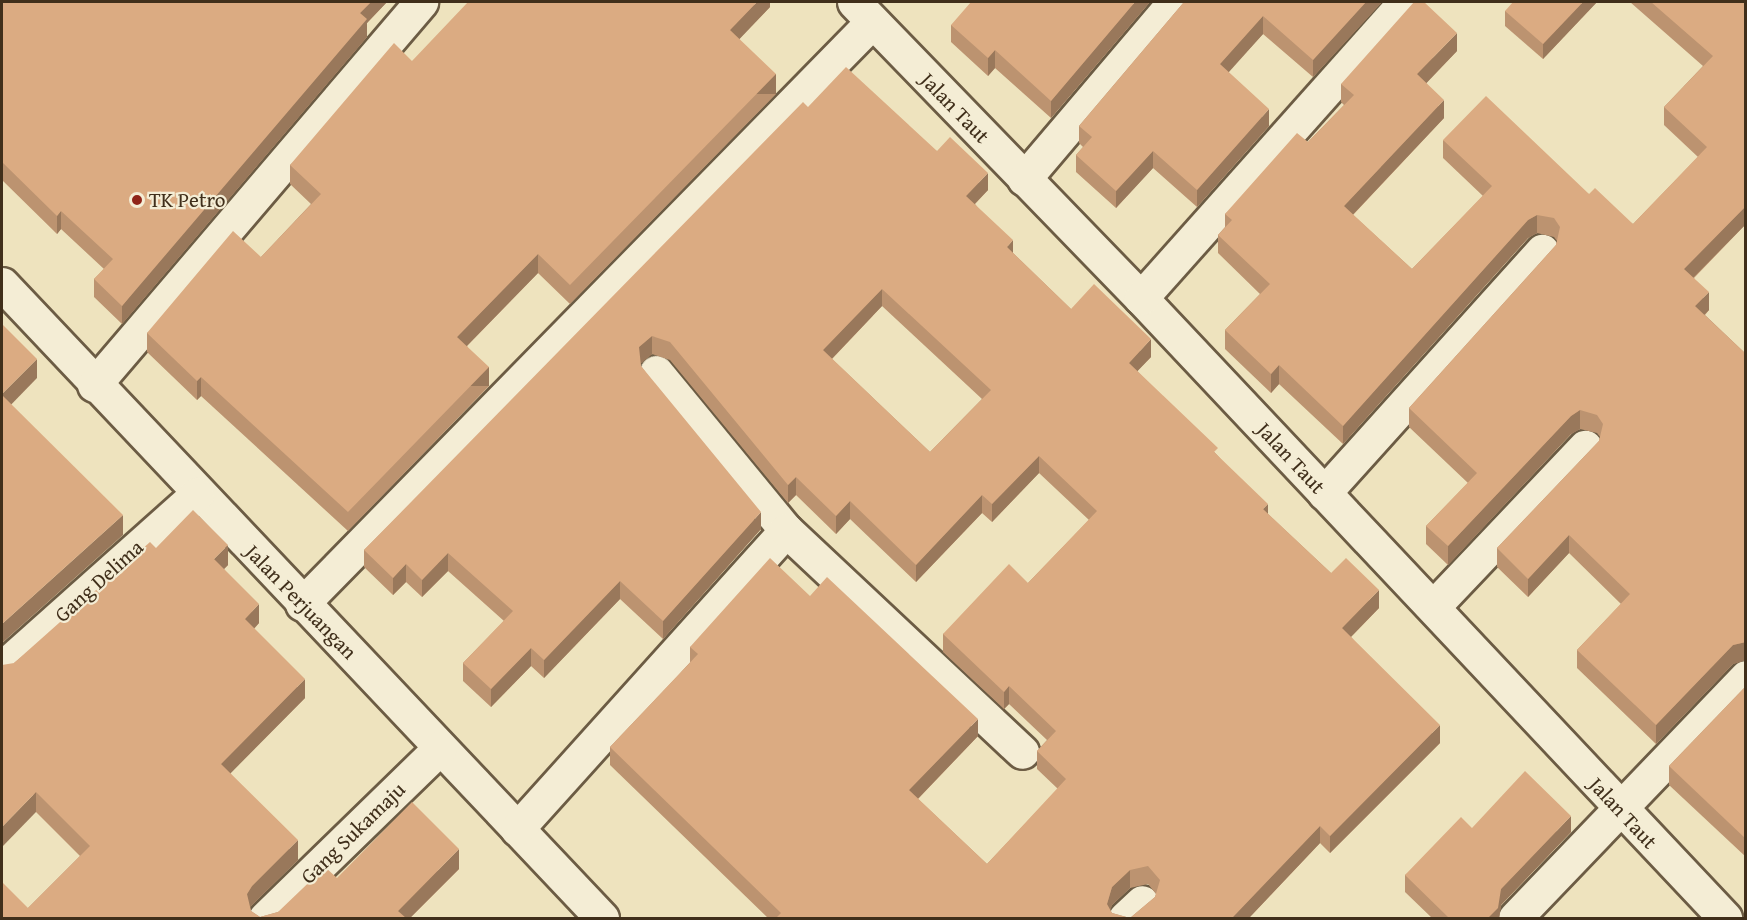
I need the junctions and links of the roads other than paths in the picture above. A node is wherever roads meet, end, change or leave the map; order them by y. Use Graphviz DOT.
graph roads {
  1 [pos="421,2"];
  2 [pos="1174,2"];
  3 [pos="1405,2"];
  4 [pos="864,9"];
  5 [pos="1024,179"];
  6 [pos="1542,251"];
  7 [pos="2,284"];
  8 [pos="1141,298"];
  9 [pos="656,372"];
  10 [pos="94,385"];
  11 [pos="1585,447"];
  12 [pos="1324,493"];
  13 [pos="197,494"];
  14 [pos="786,530"];
  15 [pos="302,604"];
  16 [pos="1433,607"];
  17 [pos="2,668"];
  18 [pos="1746,677"];
  19 [pos="440,748"];
  20 [pos="1022,752"];
  21 [pos="1621,812"];
  22 [pos="517,829"];
  23 [pos="265,918"];
  24 [pos="602,918"];
  25 [pos="1515,918"];
  26 [pos="1725,918"];
  1 -- 10 [label="street"];
  2 -- 5 [label="street"];
  3 -- 8 [label="street"];
  4 -- 5 [label="street, Jalan Taut"];
  4 -- 15 [label="street"];
  5 -- 8 [label="street, Jalan Taut"];
  6 -- 12 [label="street"];
  7 -- 10 [label="street, Jalan Perjuangan"];
  8 -- 12 [label="street, Jalan Taut"];
  9 -- 14 [label="street"];
  10 -- 13 [label="street, Jalan Perjuangan"];
  11 -- 16 [label="street"];
  12 -- 16 [label="street, Jalan Taut"];
  13 -- 15 [label="street, Jalan Perjuangan"];
  13 -- 17 [label="street, Gang Delima"];
  14 -- 20 [label="street"];
  14 -- 22 [label="street"];
  15 -- 19 [label="street, Jalan Perjuangan"];
  16 -- 21 [label="street, Jalan Taut"];
  18 -- 21 [label="street"];
  19 -- 22 [label="street, Jalan Perjuangan"];
  19 -- 23 [label="street, Gang Sukamaju"];
  21 -- 25 [label="street"];
  21 -- 26 [label="street, Jalan Taut"];
  22 -- 24 [label="street, Jalan Perjuangan"];
}
